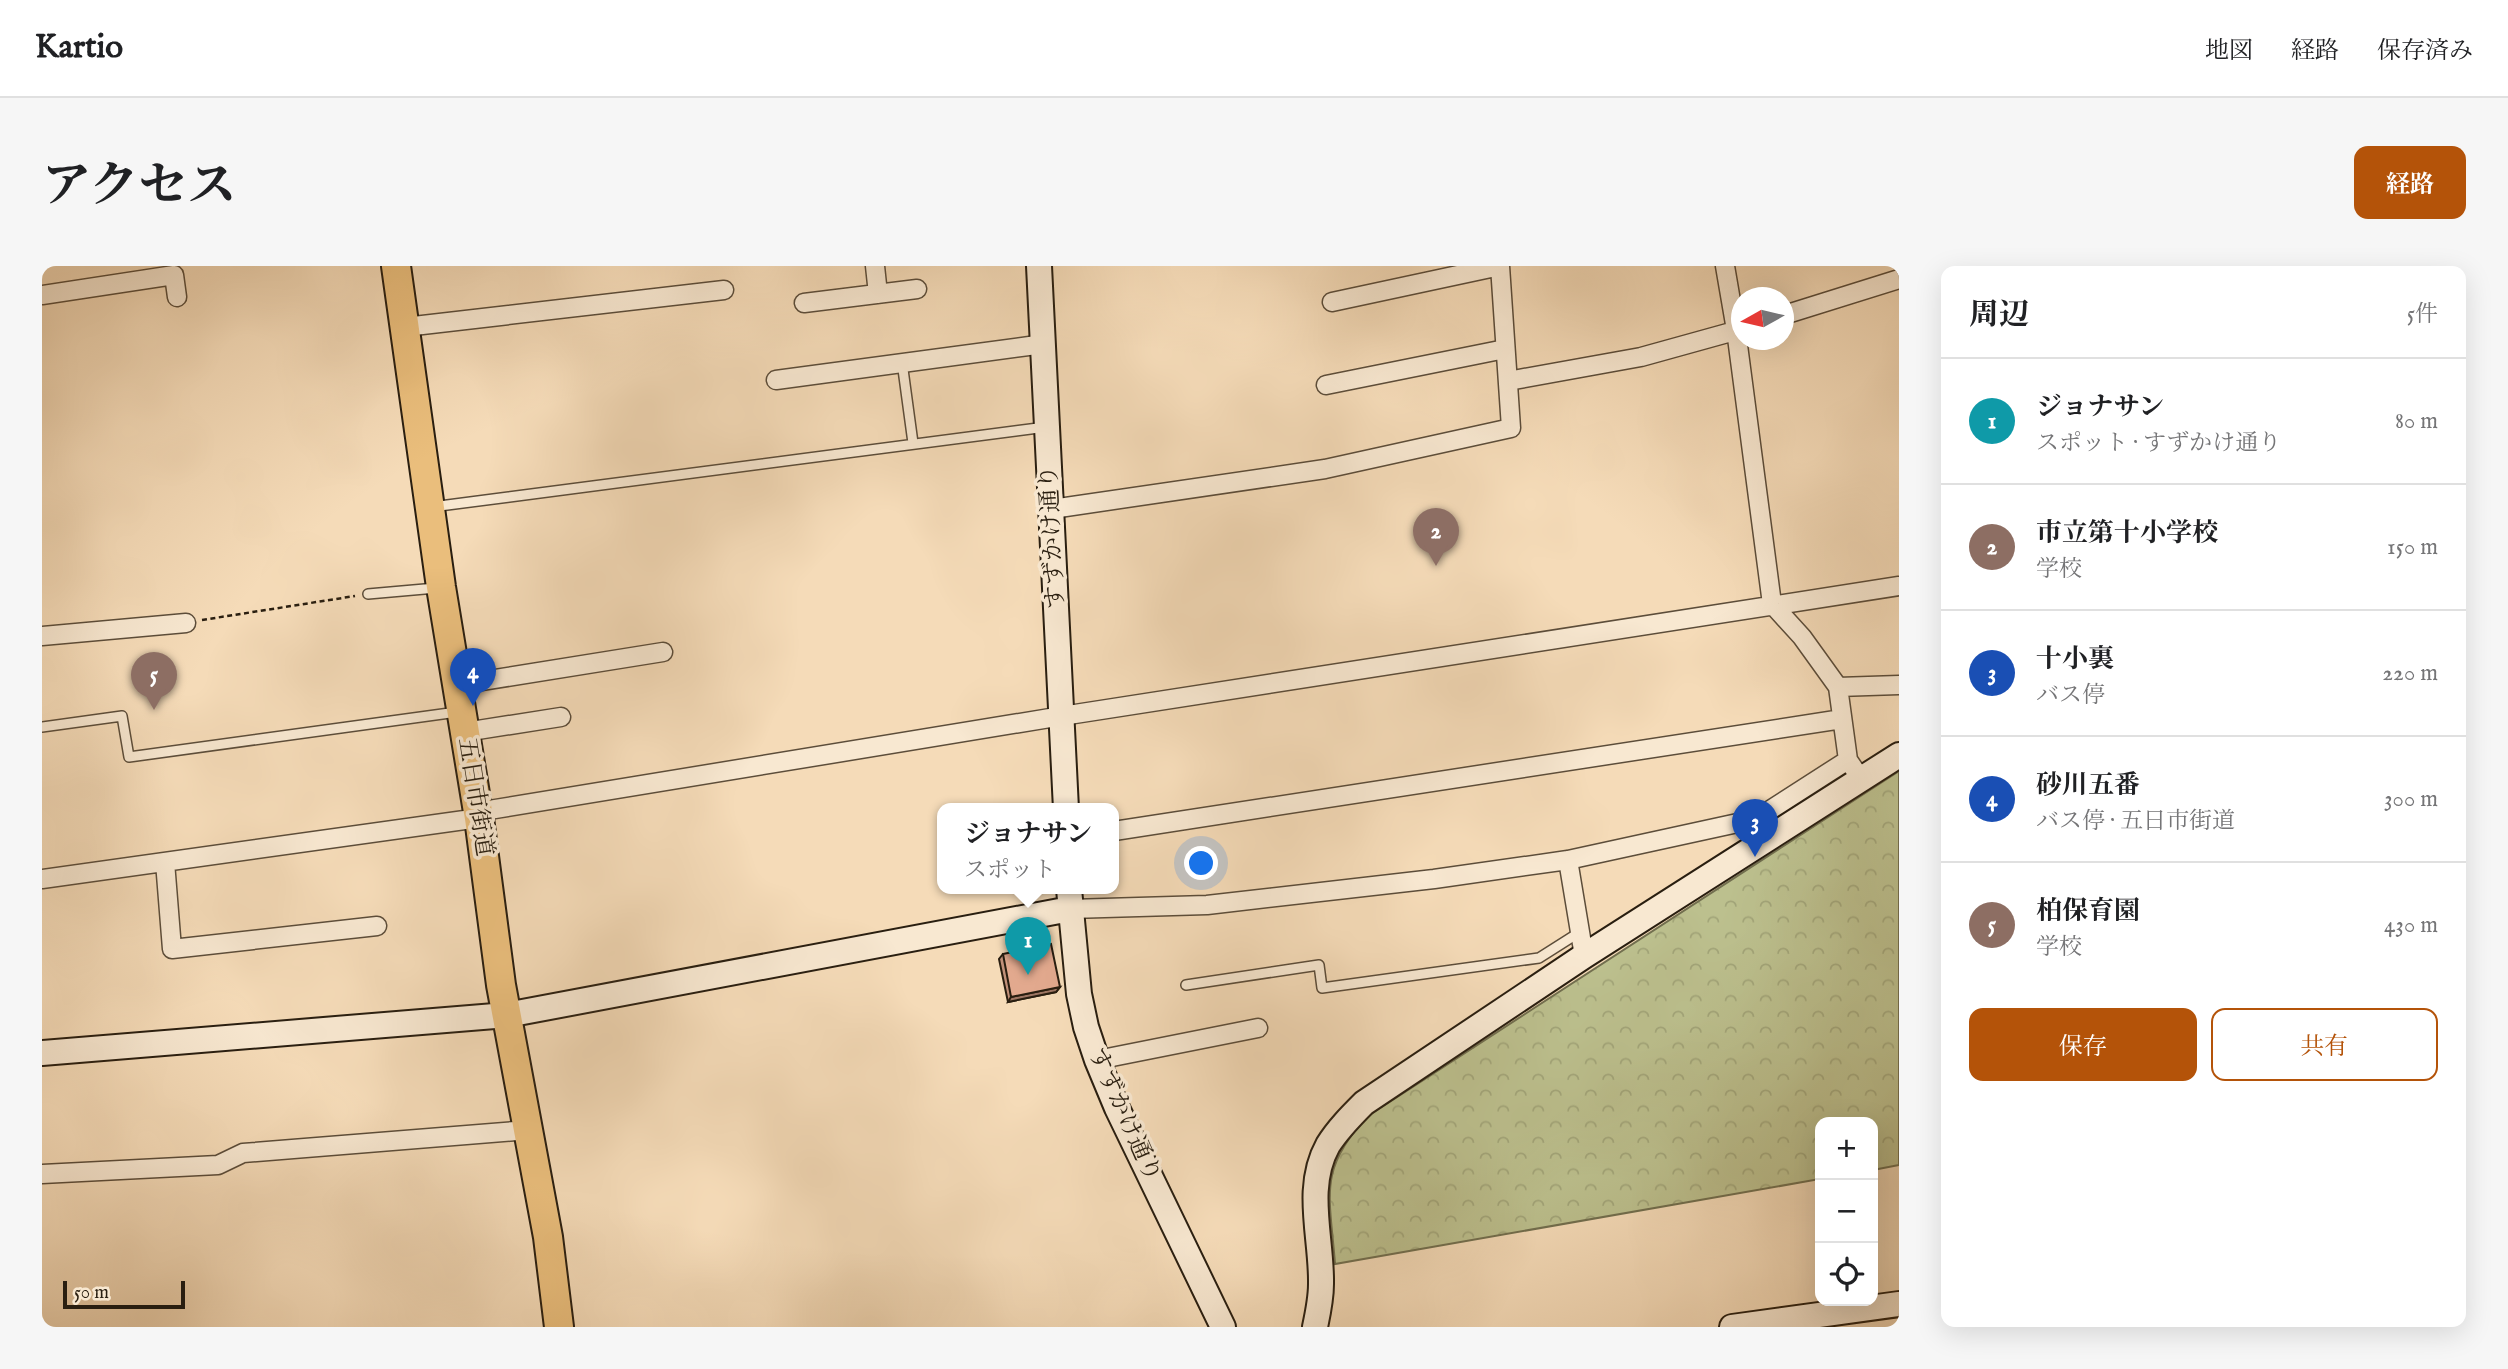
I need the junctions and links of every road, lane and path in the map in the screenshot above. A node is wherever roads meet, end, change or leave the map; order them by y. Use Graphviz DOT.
graph roads {
  1 [pos="396,266"];
  2 [pos="875,266"];
  3 [pos="1039,266"];
  4 [pos="1500,266"];
  5 [pos="1725,266"];
  6 [pos="1899,279"];
  7 [pos="916,289"];
  8 [pos="724,290"];
  9 [pos="1731,293"];
  10 [pos="878,294"];
  11 [pos="42,295"];
  12 [pos="177,297"];
  13 [pos="1332,302"];
  14 [pos="804,303"];
  15 [pos="1794,312"];
  16 [pos="405,327"];
  17 [pos="1731,331"];
  18 [pos="1044,344"];
  19 [pos="1505,349"];
  20 [pos="1742,350"];
  21 [pos="902,362"];
  22 [pos="776,380"];
  23 [pos="1508,381"];
  24 [pos="1326,385"];
  25 [pos="1049,427"];
  26 [pos="913,443"];
  27 [pos="430,507"];
  28 [pos="1052,509"];
  29 [pos="1899,586"];
  30 [pos="441,587"];
  31 [pos="368,594"];
  32 [pos="1772,604"];
  33 [pos="186,622"];
  34 [pos="42,636"];
  35 [pos="663,652"];
  36 [pos="1899,685"];
  37 [pos="1838,687"];
  38 [pos="461,709"];
  39 [pos="1062,716"];
  40 [pos="561,717"];
  41 [pos="1842,719"];
  42 [pos="42,727"];
  43 [pos="1899,755"];
  44 [pos="1854,770"];
  45 [pos="1066,803"];
  46 [pos="479,818"];
  47 [pos="1119,830"];
  48 [pos="1568,860"];
  49 [pos="165,862"];
  50 [pos="42,879"];
  51 [pos="1069,899"];
  52 [pos="377,926"];
  53 [pos="1580,932"];
  54 [pos="1584,956"];
  55 [pos="1185,985"];
  56 [pos="507,1015"];
  57 [pos="1258,1028"];
  58 [pos="42,1053"];
  59 [pos="1097,1060"];
  60 [pos="528,1130"];
  61 [pos="42,1174"];
  62 [pos="1899,1304"];
  63 [pos="559,1327"];
  64 [pos="1223,1327"];
  65 [pos="1315,1327"];
  66 [pos="1732,1327"];
  1 -- 16 [label="main road, 五日市街道"];
  2 -- 10 [label="street"];
  3 -- 18 [label="street, すずかけ通り"];
  4 -- 13 [label="street"];
  4 -- 19 [label="street"];
  5 -- 9 [label="street"];
  6 -- 15 [label="street"];
  7 -- 10 [label="street"];
  8 -- 16 [label="street"];
  10 -- 14 [label="street"];
  11 -- 12 [label="street"];
  16 -- 27 [label="main road, 五日市街道"];
  17 -- 23 [label="street"];
  18 -- 21 [label="street"];
  18 -- 25 [label="street, すずかけ通り"];
  19 -- 23 [label="street"];
  19 -- 24 [label="street"];
  20 -- 32 [label="street"];
  21 -- 22 [label="street"];
  21 -- 26 [label="lane"];
  23 -- 28 [label="street"];
  25 -- 26 [label="lane"];
  25 -- 28 [label="street, すずかけ通り"];
  26 -- 27 [label="lane"];
  27 -- 30 [label="main road, 五日市街道"];
  28 -- 39 [label="street, すずかけ通り"];
  29 -- 32 [label="street"];
  30 -- 31 [label="lane"];
  30 -- 38 [label="main road, 五日市街道"];
  31 -- 33 [label="path"];
  32 -- 37 [label="street"];
  32 -- 39 [label="street"];
  33 -- 34 [label="street"];
  35 -- 38 [label="street"];
  36 -- 37 [label="street"];
  37 -- 41 [label="street"];
  38 -- 40 [label="street"];
  38 -- 42 [label="lane"];
  38 -- 46 [label="main road, 五日市街道"];
  39 -- 45 [label="street, すずかけ通り"];
  39 -- 46 [label="street"];
  41 -- 44 [label="street"];
  41 -- 47 [label="street"];
  43 -- 44 [label="street"];
  44 -- 48 [label="street"];
  44 -- 54 [label="street"];
  46 -- 49 [label="street"];
  46 -- 56 [label="main road, 五日市街道"];
  48 -- 51 [label="street"];
  48 -- 53 [label="street"];
  49 -- 50 [label="street"];
  49 -- 52 [label="street"];
  51 -- 56 [label="street"];
  51 -- 59 [label="street, すずかけ通り"];
  53 -- 54 [label="street"];
  53 -- 55 [label="lane"];
  54 -- 65 [label="street"];
  56 -- 58 [label="street"];
  56 -- 60 [label="main road, 五日市街道"];
  57 -- 59 [label="street"];
  59 -- 64 [label="street, すずかけ通り"];
  60 -- 61 [label="street"];
  60 -- 63 [label="main road, 五日市街道"];
  62 -- 66 [label="street"];
}
